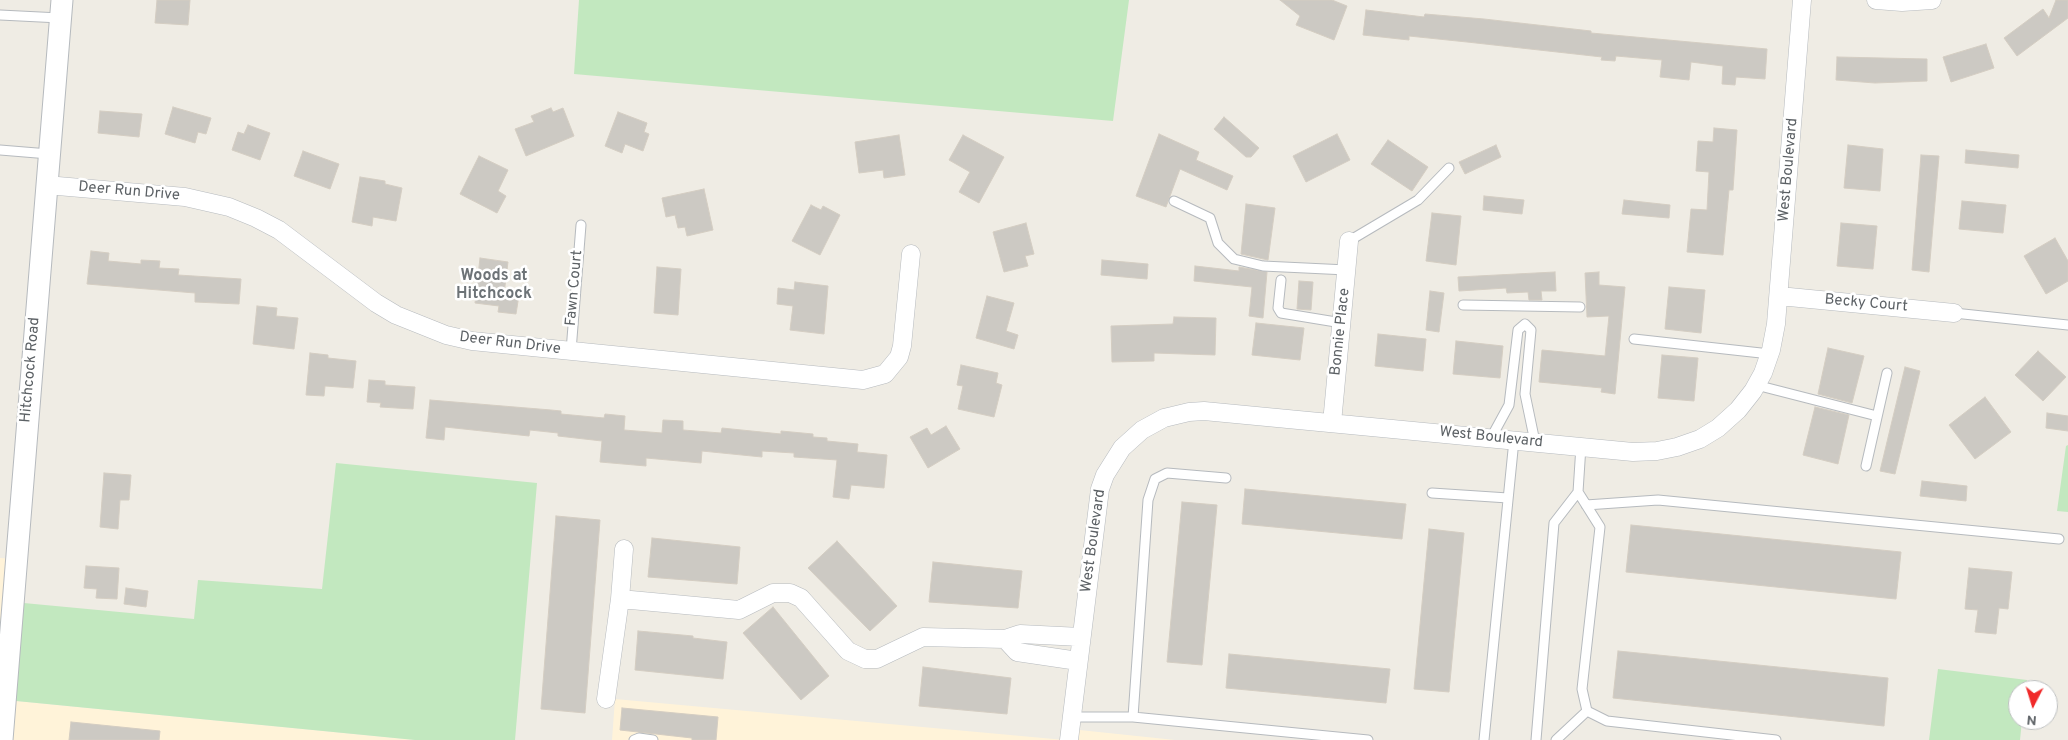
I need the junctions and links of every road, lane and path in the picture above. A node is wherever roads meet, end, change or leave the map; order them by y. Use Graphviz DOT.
graph roads {
  1 [pos="1802,0"];
  2 [pos="1876,0"];
  3 [pos="1932,0"];
  4 [pos="61,9"];
  5 [pos="0,15"];
  6 [pos="0,150"];
  7 [pos="49,154"];
  8 [pos="1448,168"];
  9 [pos="46,185"];
  10 [pos="1174,201"];
  11 [pos="581,225"];
  12 [pos="1349,241"];
  13 [pos="911,254"];
  14 [pos="1347,270"];
  15 [pos="1281,280"];
  16 [pos="1778,296"];
  17 [pos="1462,305"];
  18 [pos="1528,307"];
  19 [pos="1580,307"];
  20 [pos="1954,313"];
  21 [pos="1342,323"];
  22 [pos="1526,324"];
  23 [pos="2068,325"];
  24 [pos="1634,339"];
  25 [pos="571,351"];
  26 [pos="1770,354"];
  27 [pos="1887,373"];
  28 [pos="1756,385"];
  29 [pos="1877,416"];
  30 [pos="1332,422"];
  31 [pos="1492,438"];
  32 [pos="1514,440"];
  33 [pos="1535,442"];
  34 [pos="1580,446"];
  35 [pos="1866,466"];
  36 [pos="1226,478"];
  37 [pos="1578,492"];
  38 [pos="1432,493"];
  39 [pos="1508,498"];
  40 [pos="1586,505"];
  41 [pos="2059,539"];
  42 [pos="624,549"];
  43 [pos="620,599"];
  44 [pos="1081,637"];
  45 [pos="1005,639"];
  46 [pos="1078,661"];
  47 [pos="3,690"];
  48 [pos="606,699"];
  49 [pos="1587,710"];
  50 [pos="1072,717"];
  51 [pos="1133,717"];
  52 [pos="2,740"];
  53 [pos="634,740"];
  54 [pos="653,740"];
  55 [pos="1069,740"];
  56 [pos="1368,740"];
  57 [pos="1484,740"];
  58 [pos="1536,740"];
  59 [pos="1556,740"];
  60 [pos="1776,740"];
  1 -- 16 [label="street, West Boulevard"];
  2 -- 3 [label="street"];
  4 -- 5 [label="lane"];
  4 -- 7 [label="street, Hitchcock Road"];
  6 -- 7 [label="lane"];
  7 -- 9 [label="street, Hitchcock Road"];
  8 -- 12 [label="lane"];
  9 -- 25 [label="street, Deer Run Drive"];
  9 -- 47 [label="street, Hitchcock Road"];
  10 -- 14 [label="lane"];
  11 -- 25 [label="lane, Fawn Court"];
  12 -- 14 [label="street, Bonnie Place"];
  13 -- 25 [label="street, Deer Run Drive"];
  14 -- 21 [label="street, Bonnie Place"];
  15 -- 21 [label="lane"];
  16 -- 20 [label="street, Becky Court"];
  16 -- 26 [label="street, West Boulevard"];
  17 -- 18 [label="lane"];
  18 -- 19 [label="lane"];
  18 -- 22 [label="lane"];
  20 -- 23 [label="lane"];
  21 -- 30 [label="street, Bonnie Place"];
  22 -- 31 [label="lane"];
  22 -- 33 [label="lane"];
  24 -- 26 [label="lane"];
  26 -- 28 [label="street, West Boulevard"];
  27 -- 29 [label="lane"];
  28 -- 29 [label="lane"];
  28 -- 34 [label="street, West Boulevard"];
  29 -- 35 [label="lane"];
  30 -- 31 [label="street, West Boulevard"];
  30 -- 44 [label="street, West Boulevard"];
  31 -- 32 [label="street, West Boulevard"];
  32 -- 33 [label="street, West Boulevard"];
  32 -- 39 [label="lane"];
  33 -- 34 [label="street, West Boulevard"];
  34 -- 37 [label="lane"];
  36 -- 51 [label="lane"];
  37 -- 40 [label="lane"];
  37 -- 58 [label="lane"];
  38 -- 39 [label="lane"];
  39 -- 57 [label="lane"];
  40 -- 41 [label="lane"];
  40 -- 49 [label="lane"];
  42 -- 43 [label="street"];
  43 -- 45 [label="street"];
  43 -- 48 [label="street"];
  44 -- 45 [label="street"];
  44 -- 46 [label="street, West Boulevard"];
  45 -- 46 [label="street"];
  46 -- 50 [label="street, West Boulevard"];
  47 -- 52 [label="street, Hitchcock Road"];
  49 -- 59 [label="lane"];
  49 -- 60 [label="lane"];
  50 -- 51 [label="lane"];
  50 -- 55 [label="street, West Boulevard"];
  51 -- 56 [label="lane"];
  53 -- 54 [label="lane"];
}
